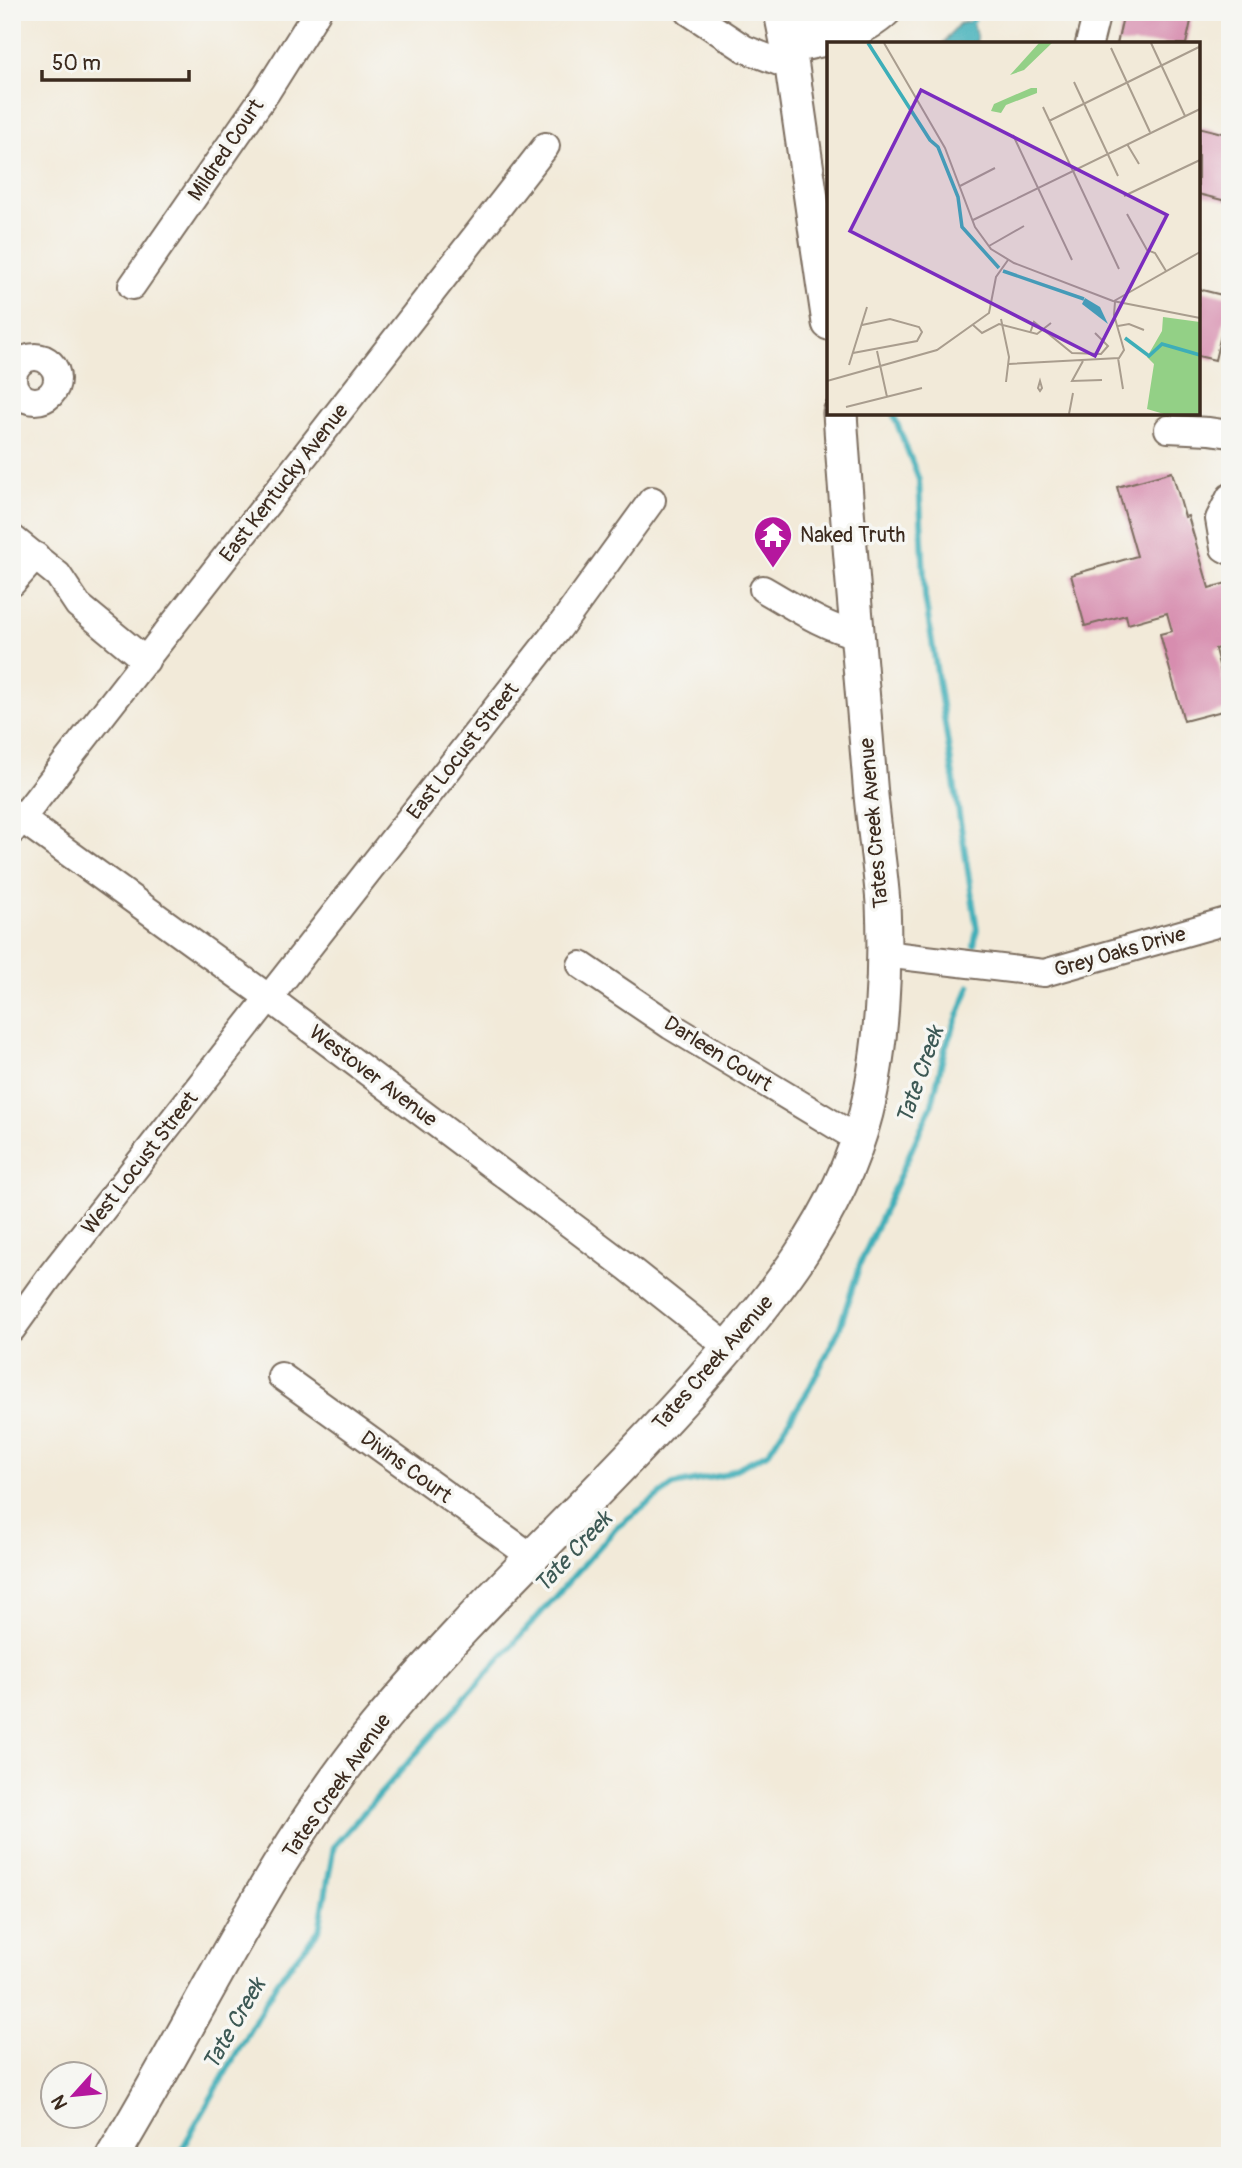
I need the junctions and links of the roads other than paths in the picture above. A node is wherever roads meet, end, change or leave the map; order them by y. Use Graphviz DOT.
graph roads {
  1 [pos="317,12"];
  2 [pos="689,12"];
  3 [pos="853,12"];
  4 [pos="888,12"];
  5 [pos="1097,12"];
  6 [pos="786,39"];
  7 [pos="1089,42"];
  8 [pos="546,146"];
  9 [pos="132,286"];
  10 [pos="827,310"];
  11 [pos="839,415"];
  12 [pos="1168,429"];
  13 [pos="1230,434"];
  14 [pos="1230,497"];
  15 [pos="653,500"];
  16 [pos="12,538"];
  17 [pos="1230,551"];
  18 [pos="36,556"];
  19 [pos="12,583"];
  20 [pos="763,589"];
  21 [pos="858,635"];
  22 [pos="146,661"];
  23 [pos="15,821"];
  24 [pos="1230,920"];
  25 [pos="884,954"];
  26 [pos="581,965"];
  27 [pos="269,998"];
  28 [pos="858,1139"];
  29 [pos="12,1329"];
  30 [pos="729,1348"];
  31 [pos="281,1376"];
  32 [pos="532,1557"];
  33 [pos="113,2156"];
  1 -- 9 [label="street, Mildred Court"];
  2 -- 6 [label="street"];
  3 -- 6 [label="street"];
  4 -- 6 [label="street"];
  5 -- 7 [label="street"];
  6 -- 10 [label="main road"];
  8 -- 22 [label="street, East Kentucky Avenue"];
  11 -- 21 [label="main road, Tates Creek Avenue"];
  12 -- 13 [label="street"];
  14 -- 17 [label="street"];
  15 -- 27 [label="street, East Locust Street"];
  16 -- 18 [label="street"];
  18 -- 19 [label="street"];
  18 -- 22 [label="street"];
  20 -- 21 [label="street"];
  21 -- 25 [label="main road, Tates Creek Avenue"];
  22 -- 23 [label="street, East Kentucky Avenue"];
  23 -- 27 [label="street, Westover Avenue"];
  24 -- 25 [label="street, Grey Oaks Drive"];
  25 -- 28 [label="main road, Tates Creek Avenue"];
  26 -- 28 [label="street, Darleen Court"];
  27 -- 29 [label="street, West Locust Street"];
  27 -- 30 [label="street, Westover Avenue"];
  28 -- 30 [label="main road, Tates Creek Avenue"];
  30 -- 32 [label="main road, Tates Creek Avenue"];
  31 -- 32 [label="street, Divins Court"];
  32 -- 33 [label="main road, Tates Creek Avenue"];
}
